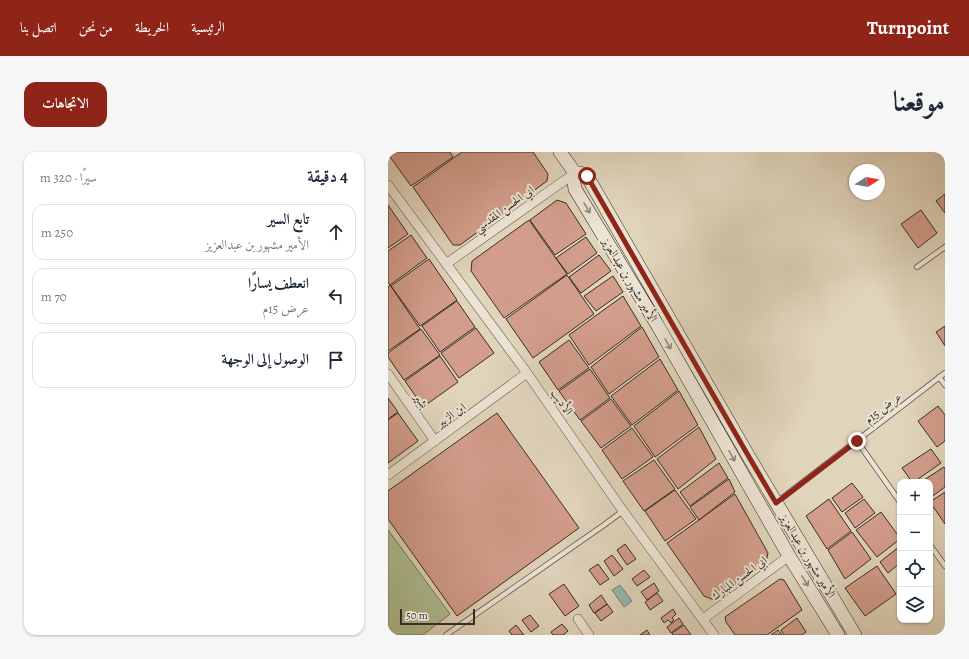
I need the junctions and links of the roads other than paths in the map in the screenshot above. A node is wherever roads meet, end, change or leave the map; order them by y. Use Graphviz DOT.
graph roads {
  1 [pos="560,152"];
  2 [pos="575,173"];
  3 [pos="388,185"];
  4 [pos="945,247"];
  5 [pos="446,264"];
  6 [pos="917,267"];
  7 [pos="527,373"];
  8 [pos="945,373"];
  9 [pos="388,374"];
  10 [pos="939,377"];
  11 [pos="945,385"];
  12 [pos="435,441"];
  13 [pos="857,441"];
  14 [pos="388,475"];
  15 [pos="897,498"];
  16 [pos="776,503"];
  17 [pos="623,511"];
  18 [pos="933,549"];
  19 [pos="789,556"];
  20 [pos="945,566"];
  21 [pos="578,619"];
  22 [pos="702,619"];
  23 [pos="446,635"];
  24 [pos="589,635"];
  25 [pos="714,635"];
  26 [pos="838,635"];
  27 [pos="855,635"];
  1 -- 2 [label="street, الأمير مشهور بن عبدالعزيز"];
  2 -- 5 [label="street, ابي الحسن المقدسي"];
  2 -- 16 [label="street, الأمير مشهور بن عبدالعزيز"];
  2 -- 19 [label="street, الأمير مشهور بن عبدالعزيز, one-way"];
  3 -- 5 [label="street, الأديب"];
  4 -- 6 [label="lane"];
  5 -- 7 [label="street, الأديب"];
  7 -- 12 [label="street, ابن الزبير"];
  7 -- 17 [label="street, الأديب"];
  8 -- 10 [label="lane, عرض 15م"];
  9 -- 12 [label="street, بشير"];
  10 -- 11 [label="lane"];
  10 -- 13 [label="lane, عرض 15م"];
  12 -- 14 [label="street, ابن الزبير"];
  13 -- 15 [label="lane"];
  13 -- 16 [label="lane, عرض 15م"];
  16 -- 27 [label="street, الأمير مشهور بن عبدالعزيز"];
  17 -- 22 [label="street, الأديب"];
  17 -- 23 [label="lane"];
  18 -- 20 [label="lane"];
  19 -- 22 [label="street, ابي الحسن المبارك"];
  19 -- 26 [label="street, الأمير مشهور بن عبدالعزيز, one-way"];
  21 -- 24 [label="street"];
  22 -- 25 [label="street, الأديب"];
}
